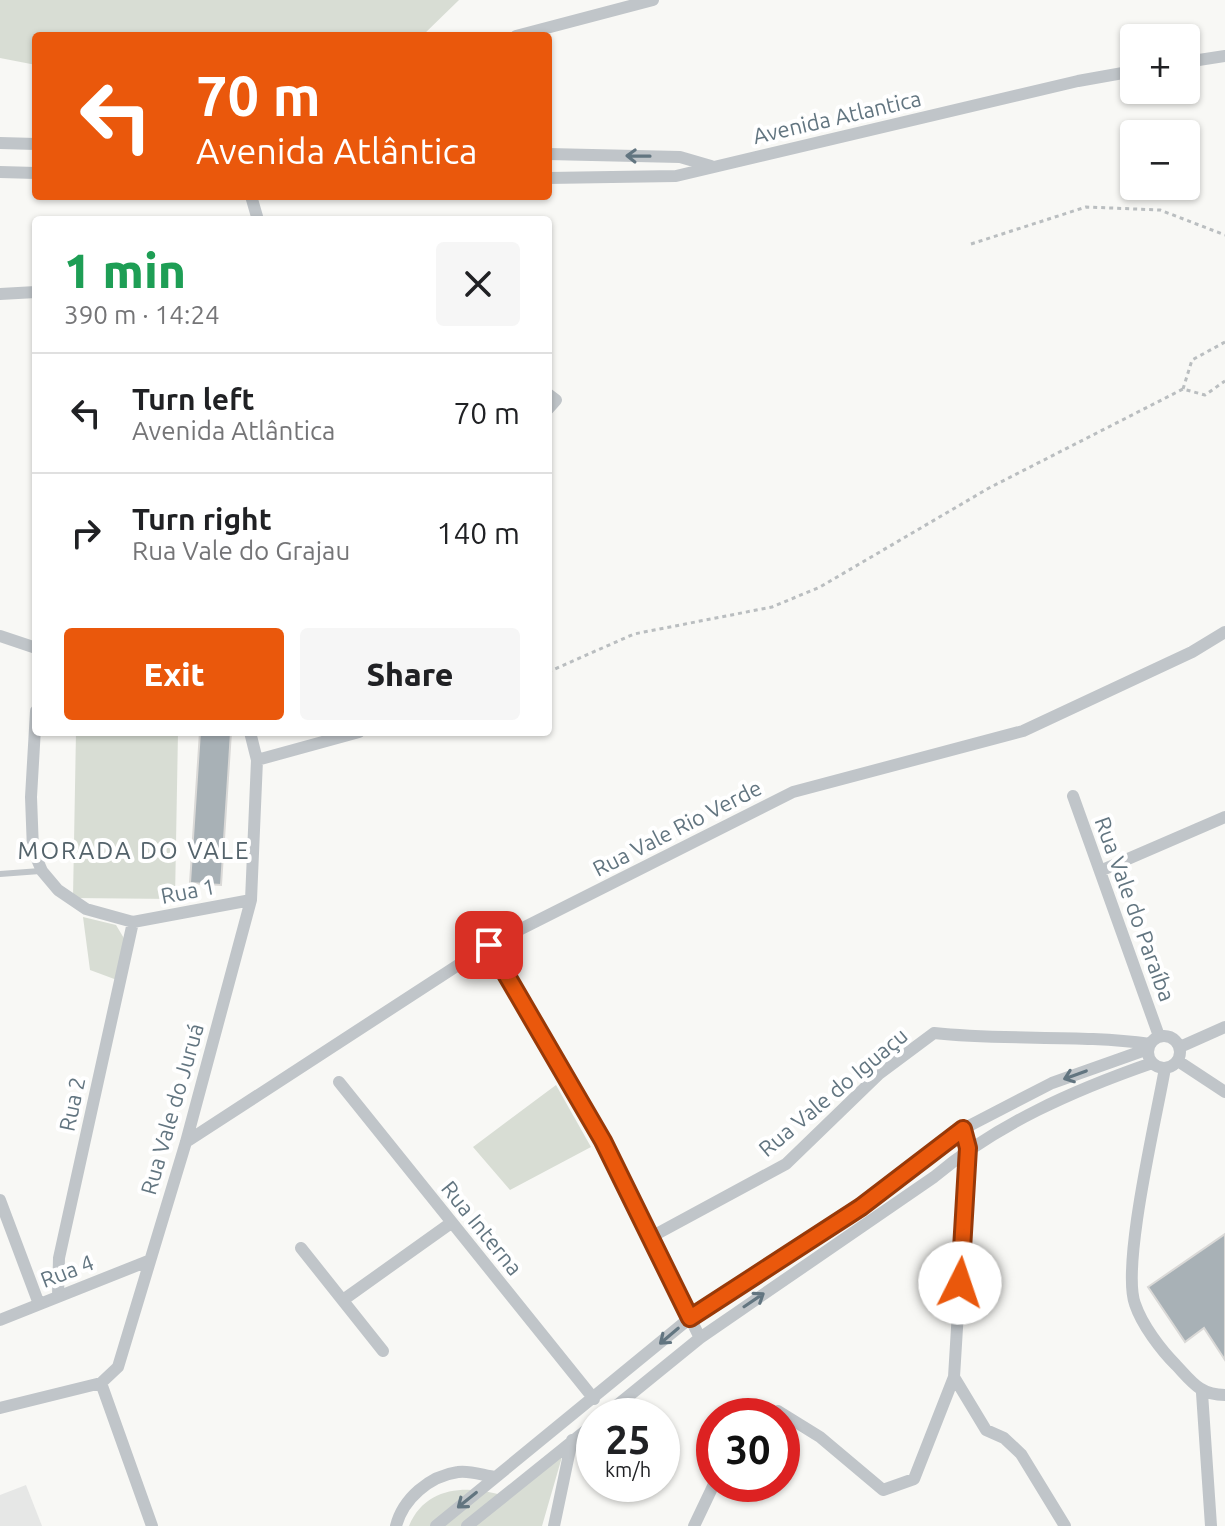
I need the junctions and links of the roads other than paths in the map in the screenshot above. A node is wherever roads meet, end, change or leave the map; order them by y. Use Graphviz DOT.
graph roads {
  1 [pos="653,0"];
  2 [pos="531,32"];
  3 [pos="1225,56"];
  4 [pos="1200,60"];
  5 [pos="1120,74"];
  6 [pos="0,143"];
  7 [pos="32,144"];
  8 [pos="552,154"];
  9 [pos="714,167"];
  10 [pos="0,172"];
  11 [pos="32,173"];
  12 [pos="552,178"];
  13 [pos="32,292"];
  14 [pos="0,294"];
  15 [pos="1225,632"];
  16 [pos="0,636"];
  17 [pos="32,647"];
  18 [pos="35,736"];
  19 [pos="251,736"];
  20 [pos="344,736"];
  21 [pos="257,760"];
  22 [pos="1073,796"];
  23 [pos="1225,817"];
  24 [pos="42,871"];
  25 [pos="1100,871"];
  26 [pos="0,874"];
  27 [pos="251,900"];
  28 [pos="133,922"];
  29 [pos="489,945"];
  30 [pos="1225,1027"];
  31 [pos="1152,1043"];
  32 [pos="1180,1047"];
  33 [pos="1178,1061"];
  34 [pos="1152,1063"];
  35 [pos="1165,1068"];
  36 [pos="339,1082"];
  37 [pos="1225,1092"];
  38 [pos="963,1129"];
  39 [pos="186,1142"];
  40 [pos="968,1148"];
  41 [pos="0,1200"];
  42 [pos="451,1223"];
  43 [pos="651,1237"];
  44 [pos="301,1248"];
  45 [pos="148,1261"];
  46 [pos="58,1296"];
  47 [pos="343,1300"];
  48 [pos="39,1304"];
  49 [pos="690,1318"];
  50 [pos="0,1320"];
  51 [pos="700,1338"];
  52 [pos="383,1351"];
  53 [pos="954,1377"];
  54 [pos="101,1383"];
  55 [pos="1202,1393"];
  56 [pos="1225,1395"];
  57 [pos="593,1398"];
  58 [pos="595,1398"];
  59 [pos="626,1398"];
  60 [pos="0,1408"];
  61 [pos="576,1414"];
  62 [pos="567,1422"];
  63 [pos="800,1425"];
  64 [pos="576,1439"];
  65 [pos="573,1442"];
  66 [pos="496,1477"];
  67 [pos="705,1502"];
  68 [pos="152,1526"];
  69 [pos="396,1526"];
  70 [pos="436,1526"];
  71 [pos="467,1526"];
  72 [pos="554,1526"];
  73 [pos="694,1526"];
  74 [pos="1065,1526"];
  75 [pos="1211,1526"];
  1 -- 2 [label="street"];
  3 -- 4 [label="street"];
  5 -- 9 [label="street, Avenida Atlantica"];
  6 -- 7 [label="street"];
  9 -- 8 [label="street, Avenida Atlantica, one-way"];
  9 -- 12 [label="street"];
  10 -- 11 [label="street"];
  13 -- 14 [label="street"];
  15 -- 29 [label="street, Rua Vale Rio Verde"];
  16 -- 17 [label="street"];
  18 -- 24 [label="street"];
  19 -- 21 [label="street, Rua Vale do Juruá"];
  20 -- 21 [label="street"];
  21 -- 27 [label="street, Rua Vale do Juruá"];
  22 -- 25 [label="street, Rua Vale do Paraíba"];
  23 -- 25 [label="street"];
  24 -- 26 [label="lane"];
  24 -- 28 [label="street"];
  25 -- 31 [label="street, Rua Vale do Paraíba"];
  27 -- 28 [label="street, Rua 1"];
  27 -- 39 [label="street, Rua Vale do Juruá"];
  28 -- 46 [label="street, Rua 2"];
  29 -- 39 [label="street, Rua Vale Rio Verde"];
  29 -- 43 [label="street"];
  30 -- 32 [label="street"];
  31 -- 32 [label="street"];
  31 -- 34 [label="street"];
  31 -- 38 [label="street, one-way"];
  31 -- 43 [label="street, Rua Vale do Iguaçu"];
  32 -- 33 [label="street"];
  33 -- 35 [label="street"];
  33 -- 37 [label="street"];
  34 -- 35 [label="street"];
  34 -- 40 [label="street"];
  35 -- 55 [label="street"];
  36 -- 42 [label="street, Rua Interna"];
  38 -- 40 [label="street"];
  38 -- 49 [label="street"];
  39 -- 45 [label="street, Rua Vale do Juruá"];
  51 -- 40 [label="street, one-way"];
  40 -- 53 [label="street"];
  41 -- 48 [label="street"];
  42 -- 47 [label="street"];
  42 -- 57 [label="street, Rua Interna"];
  43 -- 49 [label="street"];
  44 -- 47 [label="street"];
  45 -- 46 [label="street, Rua 4"];
  45 -- 54 [label="street, Rua Vale do Juruá"];
  46 -- 48 [label="street, Rua 4"];
  47 -- 52 [label="street"];
  48 -- 50 [label="street, Rua 4"];
  49 -- 51 [label="street"];
  49 -- 58 [label="street, one-way"];
  51 -- 59 [label="street"];
  53 -- 63 [label="street"];
  53 -- 74 [label="street"];
  54 -- 60 [label="street"];
  54 -- 68 [label="street"];
  55 -- 56 [label="street"];
  55 -- 75 [label="street"];
  61 -- 62 [label="street"];
  62 -- 65 [label="street"];
  62 -- 66 [label="street"];
  64 -- 65 [label="street"];
  65 -- 71 [label="street"];
  65 -- 72 [label="street"];
  66 -- 69 [label="street"];
  66 -- 70 [label="street, one-way"];
  67 -- 73 [label="street"];
}
